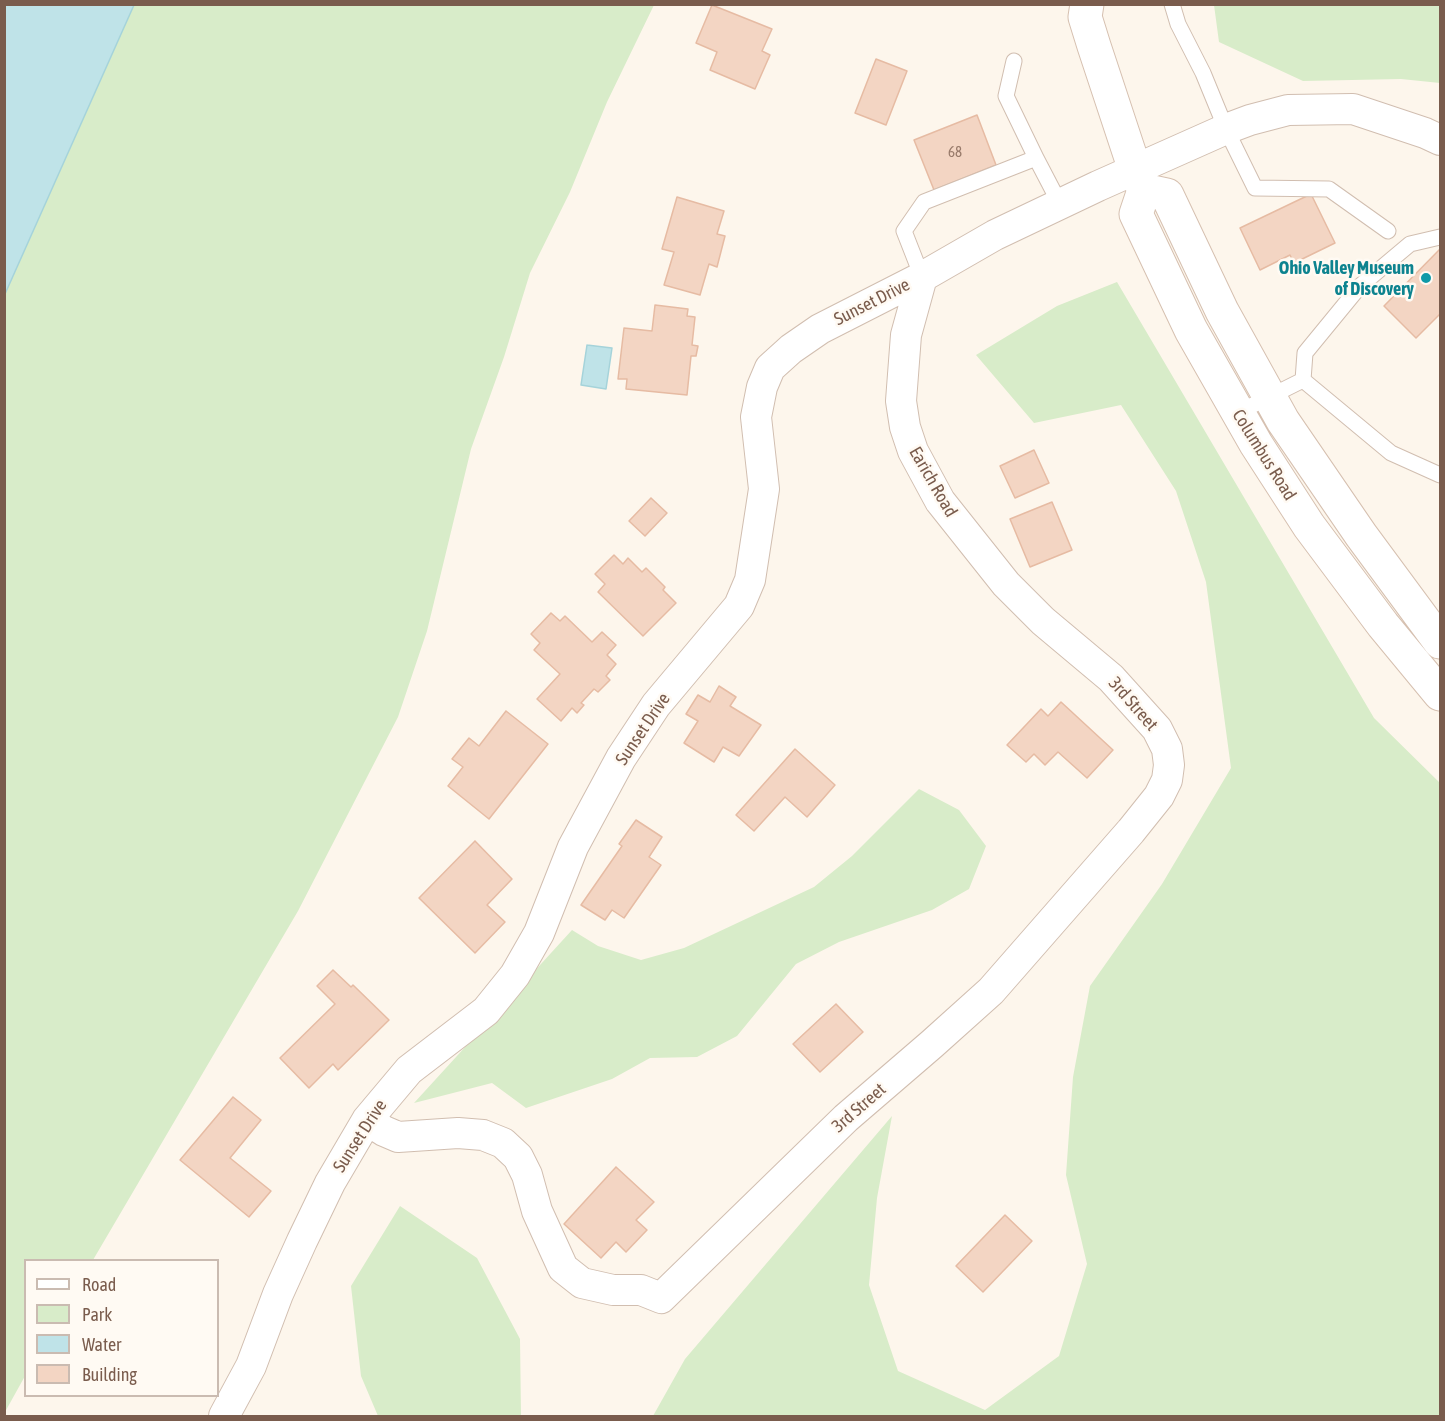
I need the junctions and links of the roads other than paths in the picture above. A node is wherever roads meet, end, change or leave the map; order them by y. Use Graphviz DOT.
graph roads {
  1 [pos="1172,4"];
  2 [pos="1081,9"];
  3 [pos="1014,61"];
  4 [pos="1226,129"];
  5 [pos="1440,140"];
  6 [pos="1035,158"];
  7 [pos="1139,180"];
  8 [pos="1060,204"];
  9 [pos="1388,231"];
  10 [pos="1440,237"];
  11 [pos="922,277"];
  12 [pos="1303,380"];
  13 [pos="1269,396"];
  14 [pos="1237,412"];
  15 [pos="1440,475"];
  16 [pos="1043,621"];
  17 [pos="1440,642"];
  18 [pos="1440,694"];
  19 [pos="367,1120"];
  20 [pos="224,1416"];
  1 -- 4 [label="lane"];
  2 -- 7 [label="main road, Columbus Road"];
  3 -- 6 [label="lane"];
  4 -- 5 [label="street, Sunset Drive"];
  4 -- 7 [label="street, Sunset Drive"];
  4 -- 9 [label="lane"];
  6 -- 8 [label="lane"];
  6 -- 11 [label="lane"];
  7 -- 8 [label="street, Sunset Drive"];
  7 -- 13 [label="main road, Columbus Road"];
  7 -- 14 [label="main road, Columbus Road"];
  8 -- 11 [label="street, Sunset Drive"];
  10 -- 12 [label="lane"];
  11 -- 16 [label="street, Earich Road"];
  11 -- 19 [label="street, Sunset Drive"];
  12 -- 13 [label="lane"];
  12 -- 15 [label="lane"];
  13 -- 14 [label="lane"];
  13 -- 17 [label="main road, Columbus Road"];
  14 -- 18 [label="main road, Columbus Road"];
  16 -- 19 [label="street, 3rd Street"];
  19 -- 20 [label="street, Sunset Drive"];
}
